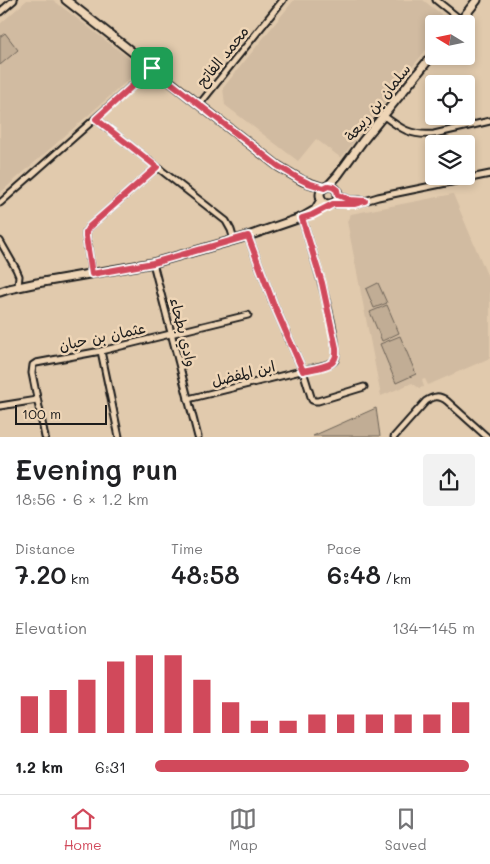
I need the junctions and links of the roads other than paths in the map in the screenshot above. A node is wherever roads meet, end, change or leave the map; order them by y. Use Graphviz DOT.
graph roads {
  1 [pos="14,0"];
  2 [pos="66,0"];
  3 [pos="283,0"];
  4 [pos="436,0"];
  5 [pos="477,0"];
  6 [pos="0,12"];
  7 [pos="452,15"];
  8 [pos="465,15"];
  9 [pos="425,64"];
  10 [pos="152,68"];
  11 [pos="199,105"];
  12 [pos="384,116"];
  13 [pos="96,119"];
  14 [pos="490,121"];
  15 [pos="157,167"];
  16 [pos="343,169"];
  17 [pos="489,175"];
  18 [pos="303,181"];
  19 [pos="490,181"];
  20 [pos="326,187"];
  21 [pos="337,193"];
  22 [pos="320,199"];
  23 [pos="365,201"];
  24 [pos="0,203"];
  25 [pos="332,204"];
  26 [pos="303,218"];
  27 [pos="248,236"];
  28 [pos="234,240"];
  29 [pos="0,241"];
  30 [pos="153,263"];
  31 [pos="92,274"];
  32 [pos="0,287"];
  33 [pos="18,287"];
  34 [pos="9,288"];
  35 [pos="0,292"];
  36 [pos="248,315"];
  37 [pos="171,334"];
  38 [pos="101,351"];
  39 [pos="303,371"];
  40 [pos="364,388"];
  41 [pos="188,399"];
  42 [pos="37,400"];
  43 [pos="0,406"];
  44 [pos="45,436"];
  45 [pos="119,436"];
  46 [pos="198,436"];
  47 [pos="394,436"];
  48 [pos="489,436"];
  1 -- 6 [label="street"];
  2 -- 10 [label="street"];
  3 -- 11 [label="street, محمد الفاتح"];
  4 -- 7 [label="street"];
  5 -- 8 [label="street"];
  9 -- 12 [label="street, سلمان بن ربيعة"];
  10 -- 11 [label="street"];
  10 -- 13 [label="street"];
  11 -- 18 [label="street"];
  12 -- 14 [label="street"];
  12 -- 16 [label="street, سلمان بن ربيعة"];
  13 -- 15 [label="street"];
  13 -- 24 [label="street"];
  15 -- 28 [label="street"];
  15 -- 31 [label="street"];
  16 -- 20 [label="street, سلمان بن ربيعة"];
  16 -- 21 [label="street, سلمان بن ربيعة"];
  17 -- 19 [label="street"];
  17 -- 23 [label="street"];
  18 -- 20 [label="street"];
  18 -- 22 [label="street"];
  20 -- 21 [label="street"];
  20 -- 22 [label="street"];
  21 -- 23 [label="street"];
  21 -- 25 [label="street"];
  22 -- 25 [label="street"];
  22 -- 26 [label="street"];
  23 -- 25 [label="street"];
  25 -- 26 [label="street"];
  26 -- 27 [label="street"];
  26 -- 39 [label="street, ابن المفضل"];
  27 -- 28 [label="street"];
  27 -- 39 [label="street"];
  28 -- 30 [label="street"];
  29 -- 33 [label="street"];
  30 -- 31 [label="street"];
  30 -- 37 [label="street, وادي بطحاء"];
  31 -- 33 [label="street"];
  32 -- 34 [label="street"];
  33 -- 34 [label="street"];
  34 -- 35 [label="street"];
  36 -- 37 [label="street, عثمان بن حيان"];
  37 -- 38 [label="street, عثمان بن حيان"];
  37 -- 41 [label="street, وادي بطحاء"];
  38 -- 42 [label="street, عثمان بن حيان"];
  38 -- 45 [label="street"];
  39 -- 40 [label="street"];
  39 -- 41 [label="street, ابن المفضل"];
  41 -- 46 [label="street, وادي بطحاء"];
  42 -- 43 [label="street"];
  42 -- 44 [label="street, عثمان بن حيان"];
  47 -- 48 [label="street"];
}
